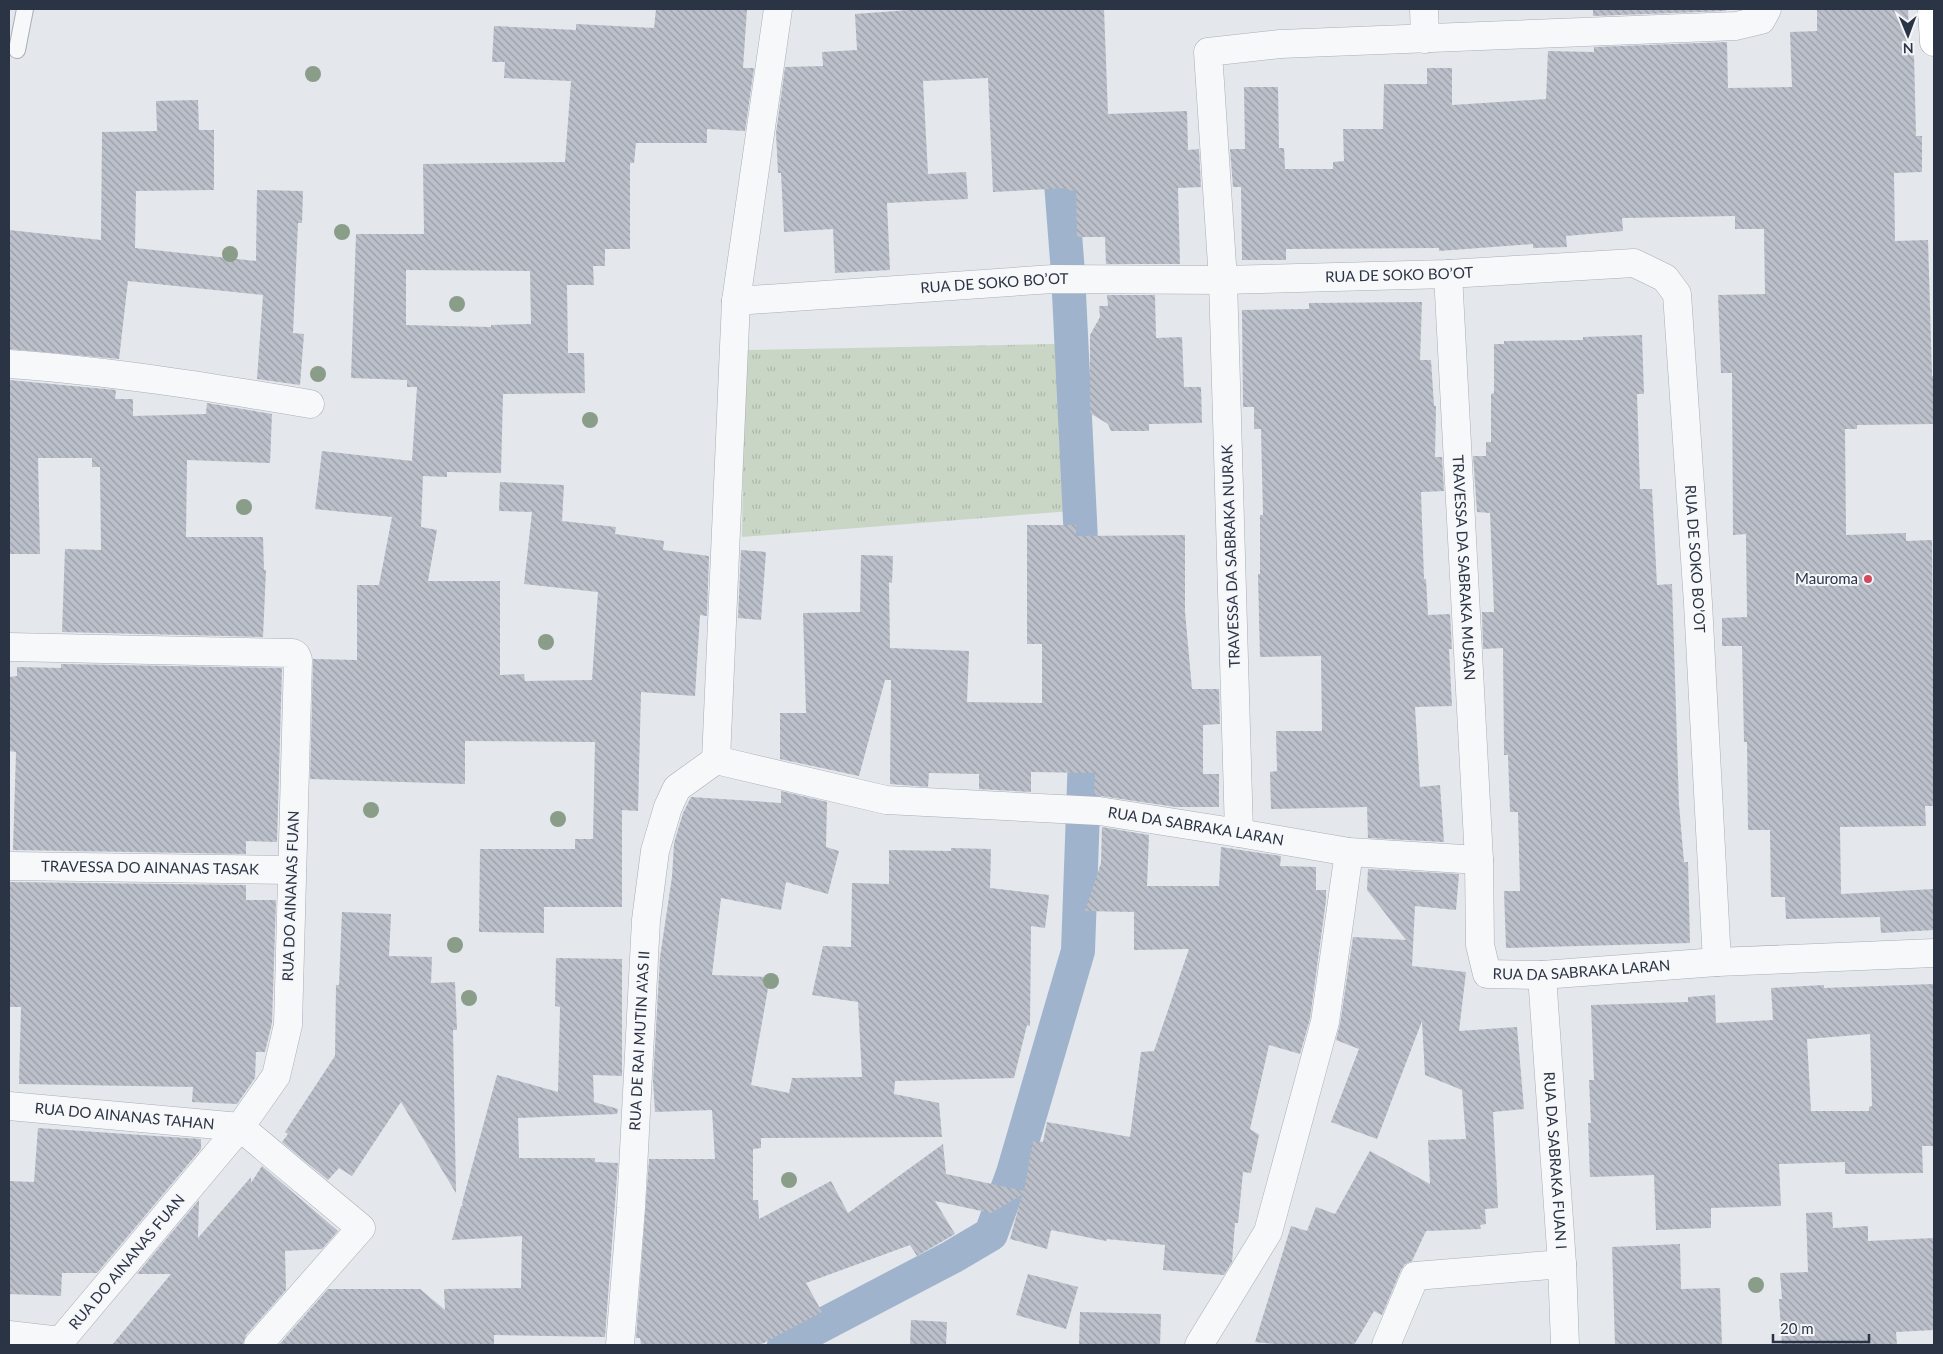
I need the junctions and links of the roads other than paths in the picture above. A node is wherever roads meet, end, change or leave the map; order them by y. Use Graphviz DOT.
graph roads {
  1 [pos="25,9"];
  2 [pos="778,9"];
  3 [pos="1424,9"];
  4 [pos="1767,9"];
  5 [pos="1932,9"];
  6 [pos="1425,39"];
  7 [pos="1934,42"];
  8 [pos="17,50"];
  9 [pos="1448,274"];
  10 [pos="1223,280"];
  11 [pos="736,301"];
  12 [pos="9,364"];
  13 [pos="310,404"];
  14 [pos="9,647"];
  15 [pos="716,760"];
  16 [pos="1239,833"];
  17 [pos="1349,852"];
  18 [pos="1479,860"];
  19 [pos="9,866"];
  20 [pos="292,870"];
  21 [pos="1934,953"];
  22 [pos="1717,962"];
  23 [pos="1542,975"];
  24 [pos="9,1106"];
  25 [pos="240,1128"];
  26 [pos="1562,1264"];
  27 [pos="9,1335"];
  28 [pos="59,1343"];
  29 [pos="258,1345"];
  30 [pos="620,1345"];
  31 [pos="1199,1345"];
  32 [pos="1386,1345"];
  33 [pos="1566,1345"];
  1 -- 8 [label="lane"];
  2 -- 11 [label="street"];
  3 -- 6 [label="street"];
  4 -- 6 [label="street"];
  5 -- 7 [label="main road"];
  6 -- 10 [label="street, TRAVESSA DA SABRAKA NURAK"];
  9 -- 10 [label="street, RUA DE SOKO BO’OT"];
  9 -- 18 [label="street, TRAVESSA DA SABRAKA MUSAN"];
  9 -- 22 [label="street, RUA DE SOKO BO’OT"];
  10 -- 11 [label="street, RUA DE SOKO BO’OT"];
  10 -- 16 [label="street, TRAVESSA DA SABRAKA NURAK"];
  11 -- 15 [label="street"];
  12 -- 13 [label="street"];
  14 -- 20 [label="street, RUA DO AINANAS FUAN"];
  15 -- 16 [label="street, RUA DA SABRAKA LARAN"];
  15 -- 30 [label="street, RUA DE RAI MUTIN A’AS II"];
  16 -- 17 [label="street, RUA DA SABRAKA LARAN"];
  17 -- 18 [label="street, RUA DA SABRAKA LARAN"];
  17 -- 31 [label="street"];
  18 -- 23 [label="street, RUA DA SABRAKA LARAN"];
  19 -- 20 [label="street, TRAVESSA DO AINANAS TASAK"];
  20 -- 25 [label="street, RUA DO AINANAS FUAN"];
  21 -- 22 [label="street, RUA DA SABRAKA LARAN"];
  22 -- 23 [label="street, RUA DA SABRAKA LARAN"];
  23 -- 26 [label="street, RUA DA SABRAKA FUAN I"];
  24 -- 25 [label="street, RUA DO AINANAS TAHAN"];
  25 -- 28 [label="street, RUA DO AINANAS FUAN"];
  25 -- 29 [label="street"];
  26 -- 32 [label="street"];
  26 -- 33 [label="street, RUA DA SABRAKA FUAN I"];
  27 -- 28 [label="street"];
}
